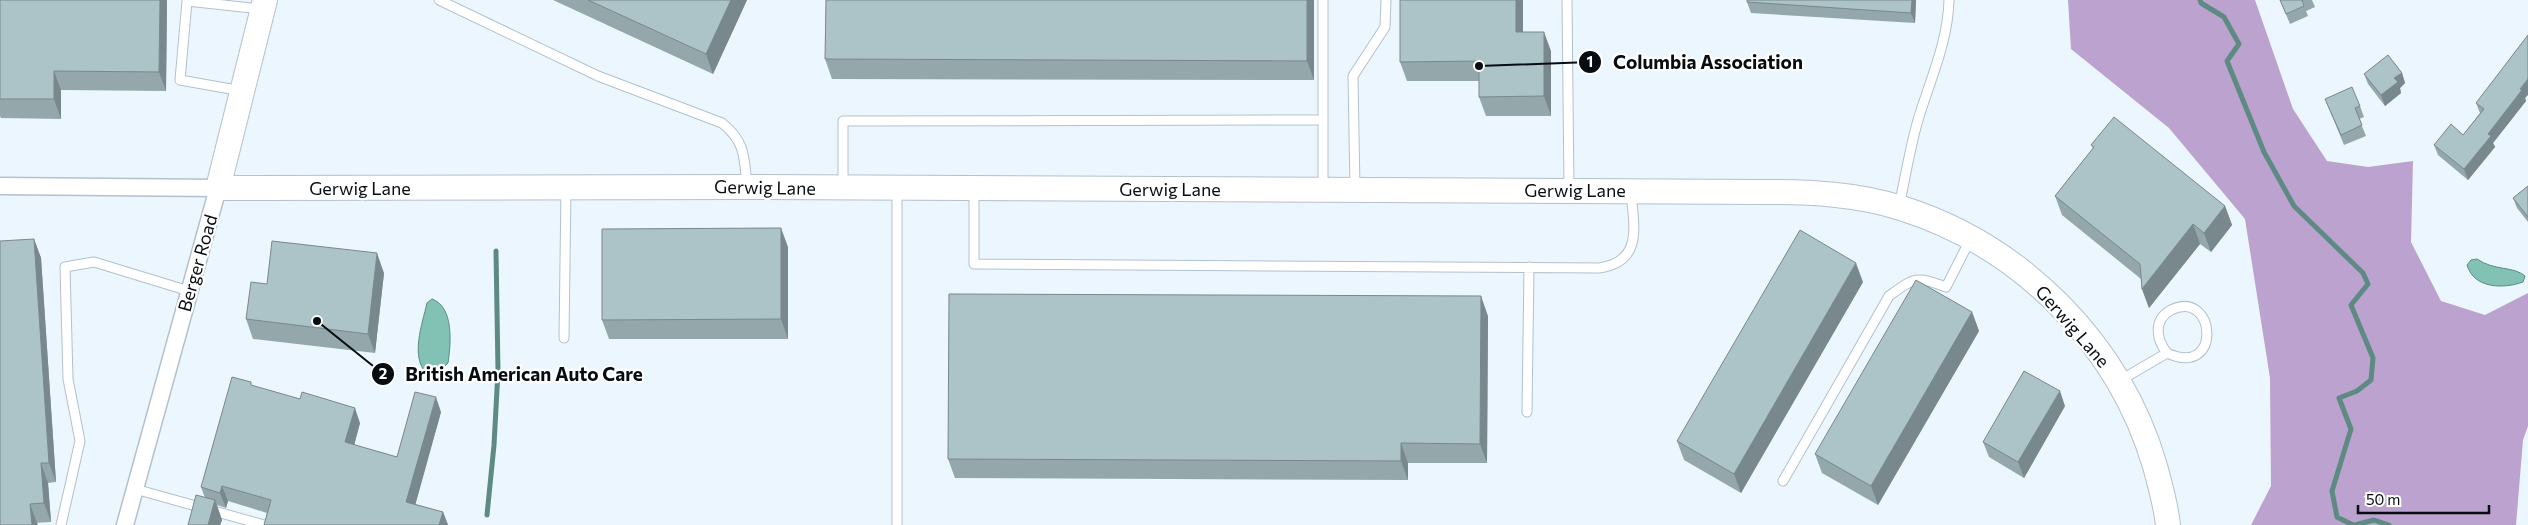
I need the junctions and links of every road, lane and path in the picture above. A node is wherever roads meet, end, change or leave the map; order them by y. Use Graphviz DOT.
graph roads {
  1 [pos="439,0"];
  2 [pos="1323,0"];
  3 [pos="1386,0"];
  4 [pos="1567,0"];
  5 [pos="1949,0"];
  6 [pos="187,1"];
  7 [pos="264,4"];
  8 [pos="243,91"];
  9 [pos="1323,120"];
  10 [pos="0,186"];
  11 [pos="748,186"];
  12 [pos="218,188"];
  13 [pos="566,188"];
  14 [pos="843,188"];
  15 [pos="898,188"];
  16 [pos="974,188"];
  17 [pos="1323,190"];
  18 [pos="1355,190"];
  19 [pos="1569,190"];
  20 [pos="1631,191"];
  21 [pos="1899,207"];
  22 [pos="1971,238"];
  23 [pos="1529,267"];
  24 [pos="189,291"];
  25 [pos="564,338"];
  26 [pos="2167,353"];
  27 [pos="2119,381"];
  28 [pos="1527,412"];
  29 [pos="1783,481"];
  30 [pos="135,488"];
  31 [pos="61,525"];
  32 [pos="125,525"];
  33 [pos="264,525"];
  34 [pos="897,525"];
  35 [pos="2168,525"];
  1 -- 11 [label="lane"];
  2 -- 9 [label="lane"];
  3 -- 18 [label="lane"];
  4 -- 19 [label="lane"];
  5 -- 21 [label="lane"];
  6 -- 7 [label="lane"];
  6 -- 8 [label="lane"];
  7 -- 8 [label="street, Berger Road"];
  8 -- 12 [label="street, Berger Road"];
  9 -- 14 [label="lane"];
  9 -- 17 [label="lane"];
  10 -- 12 [label="street, Gerwig Lane"];
  11 -- 13 [label="street, Gerwig Lane"];
  11 -- 14 [label="street, Gerwig Lane"];
  12 -- 13 [label="street, Gerwig Lane"];
  12 -- 24 [label="street, Berger Road"];
  13 -- 25 [label="lane"];
  14 -- 15 [label="street, Gerwig Lane"];
  15 -- 16 [label="street, Gerwig Lane"];
  15 -- 34 [label="lane"];
  16 -- 17 [label="street, Gerwig Lane"];
  16 -- 23 [label="lane"];
  17 -- 18 [label="street, Gerwig Lane"];
  18 -- 19 [label="street, Gerwig Lane"];
  19 -- 20 [label="street, Gerwig Lane"];
  20 -- 21 [label="street, Gerwig Lane"];
  20 -- 23 [label="lane"];
  21 -- 22 [label="street, Gerwig Lane"];
  22 -- 27 [label="street, Gerwig Lane"];
  22 -- 29 [label="lane"];
  23 -- 28 [label="lane"];
  24 -- 30 [label="street, Berger Road"];
  24 -- 31 [label="lane"];
  26 -- 26 [label="lane"];
  26 -- 27 [label="lane"];
  27 -- 35 [label="street, Gerwig Lane"];
  30 -- 32 [label="street, Berger Road"];
  30 -- 33 [label="lane"];
}
